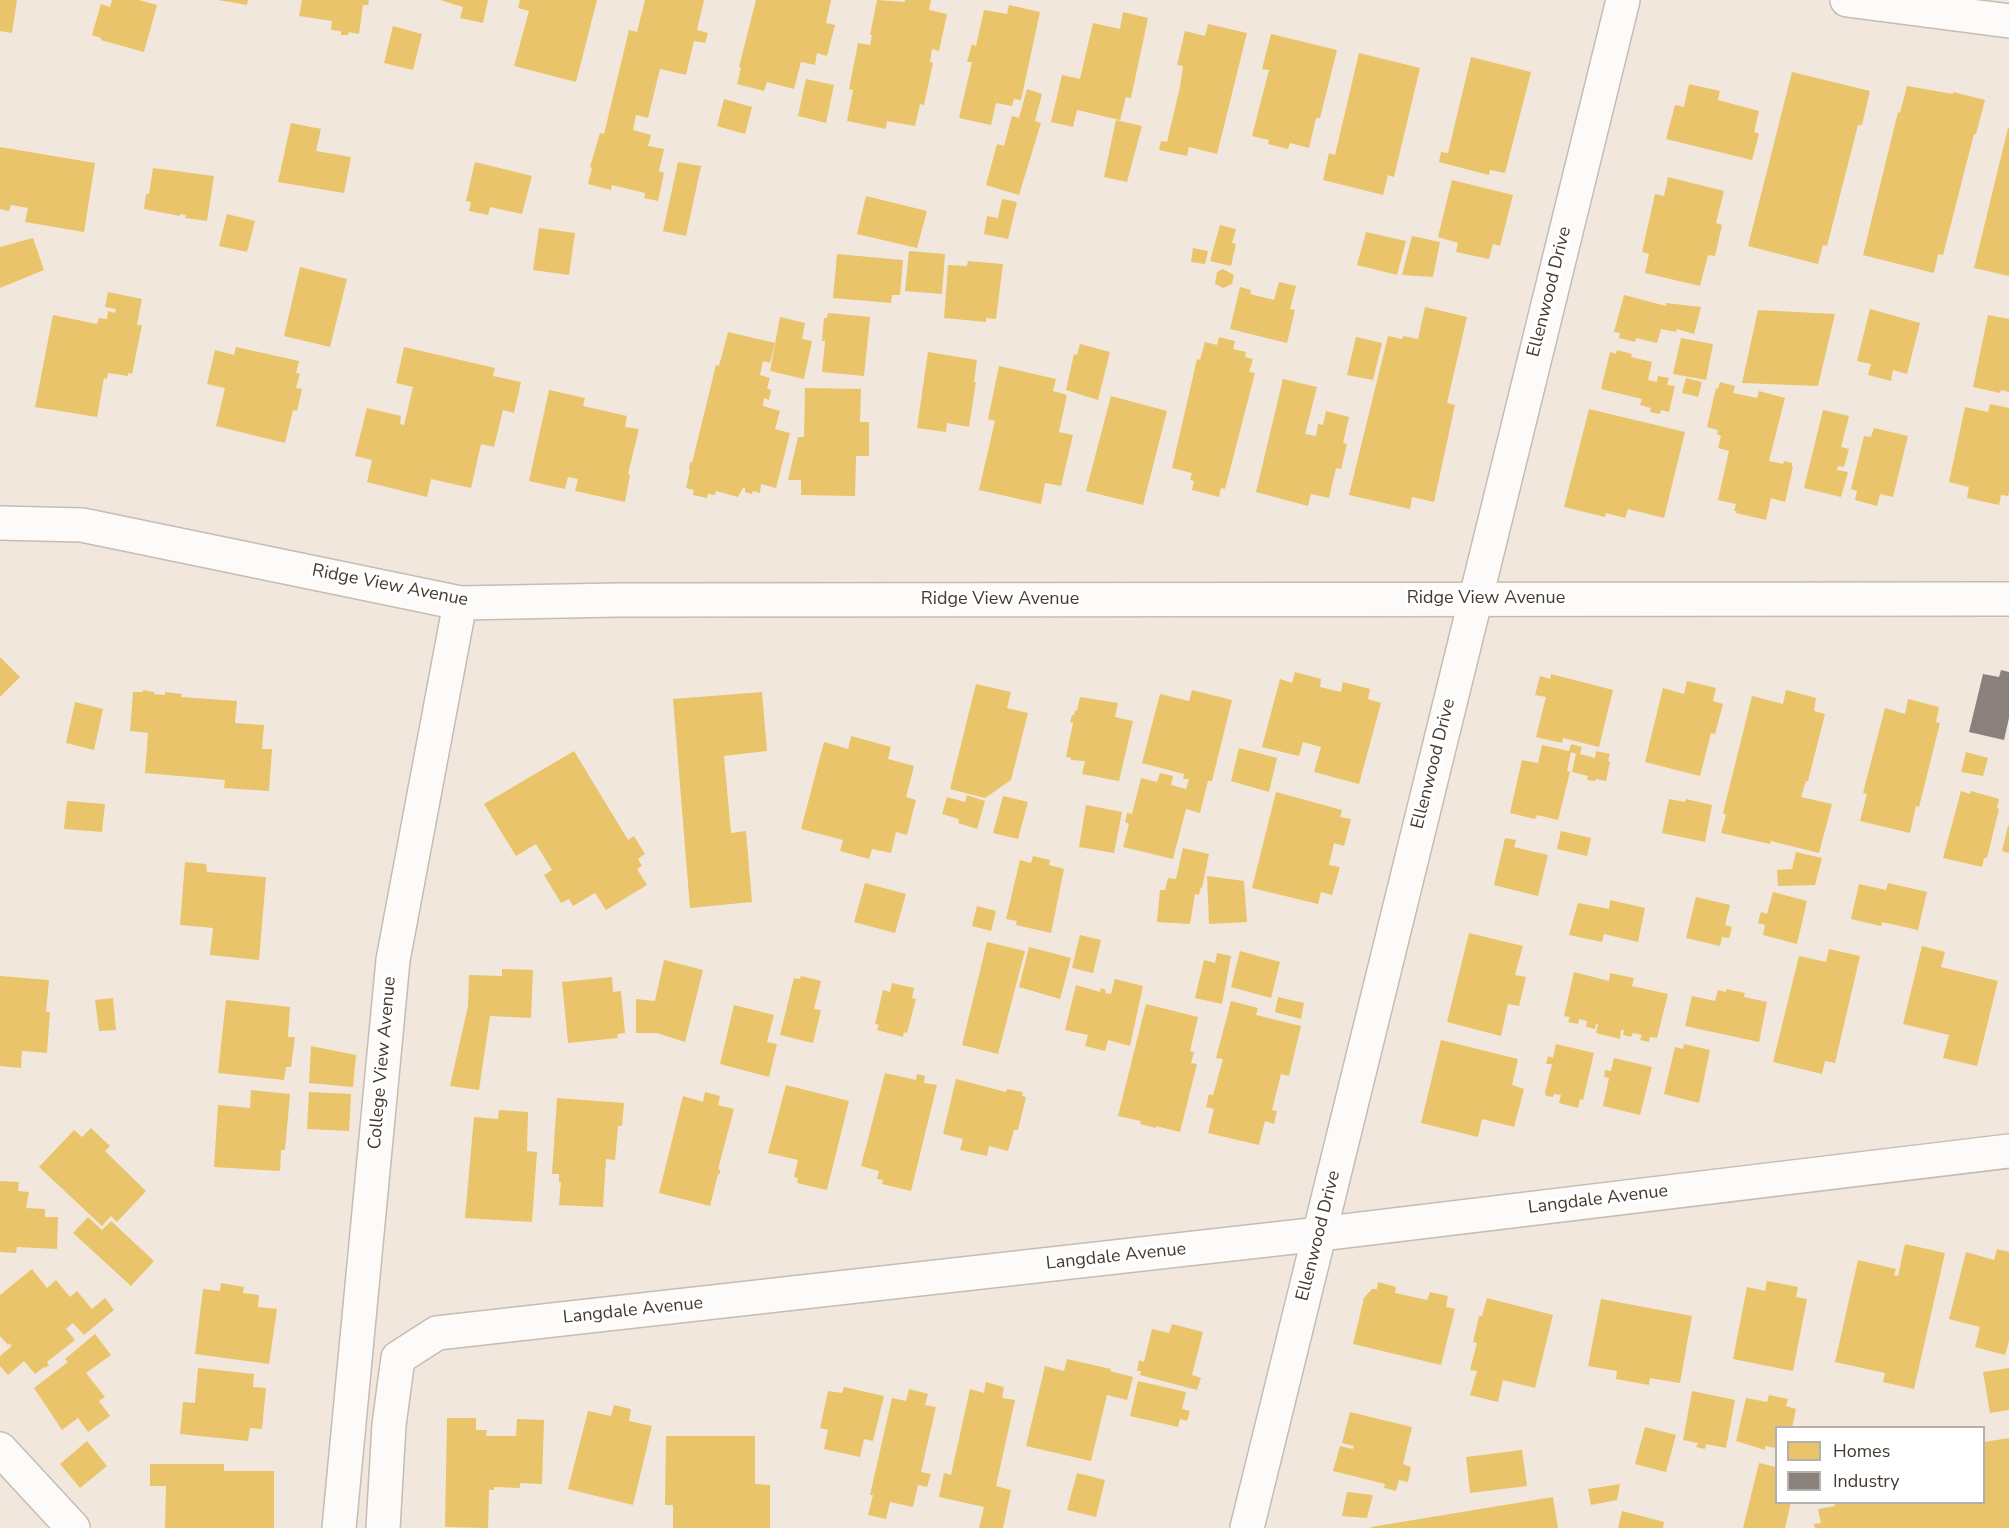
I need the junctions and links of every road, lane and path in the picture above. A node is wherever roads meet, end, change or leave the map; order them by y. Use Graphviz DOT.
graph roads {
  1 [pos="1623,0"];
  2 [pos="1847,0"];
  3 [pos="2009,21"];
  4 [pos="0,523"];
  5 [pos="1474,599"];
  6 [pos="2009,599"];
  7 [pos="460,603"];
  8 [pos="2009,1151"];
  9 [pos="1320,1234"];
  10 [pos="0,1449"];
  11 [pos="73,1528"];
  12 [pos="339,1528"];
  13 [pos="383,1528"];
  14 [pos="1247,1528"];
  1 -- 5 [label="street, Ellenwood Drive"];
  2 -- 3 [label="street"];
  4 -- 7 [label="street, Ridge View Avenue"];
  5 -- 6 [label="street, Ridge View Avenue"];
  5 -- 7 [label="street, Ridge View Avenue"];
  5 -- 9 [label="street, Ellenwood Drive"];
  7 -- 12 [label="street, College View Avenue"];
  8 -- 9 [label="street, Langdale Avenue"];
  9 -- 13 [label="street, Langdale Avenue"];
  9 -- 14 [label="street, Ellenwood Drive"];
  10 -- 11 [label="street"];
}
